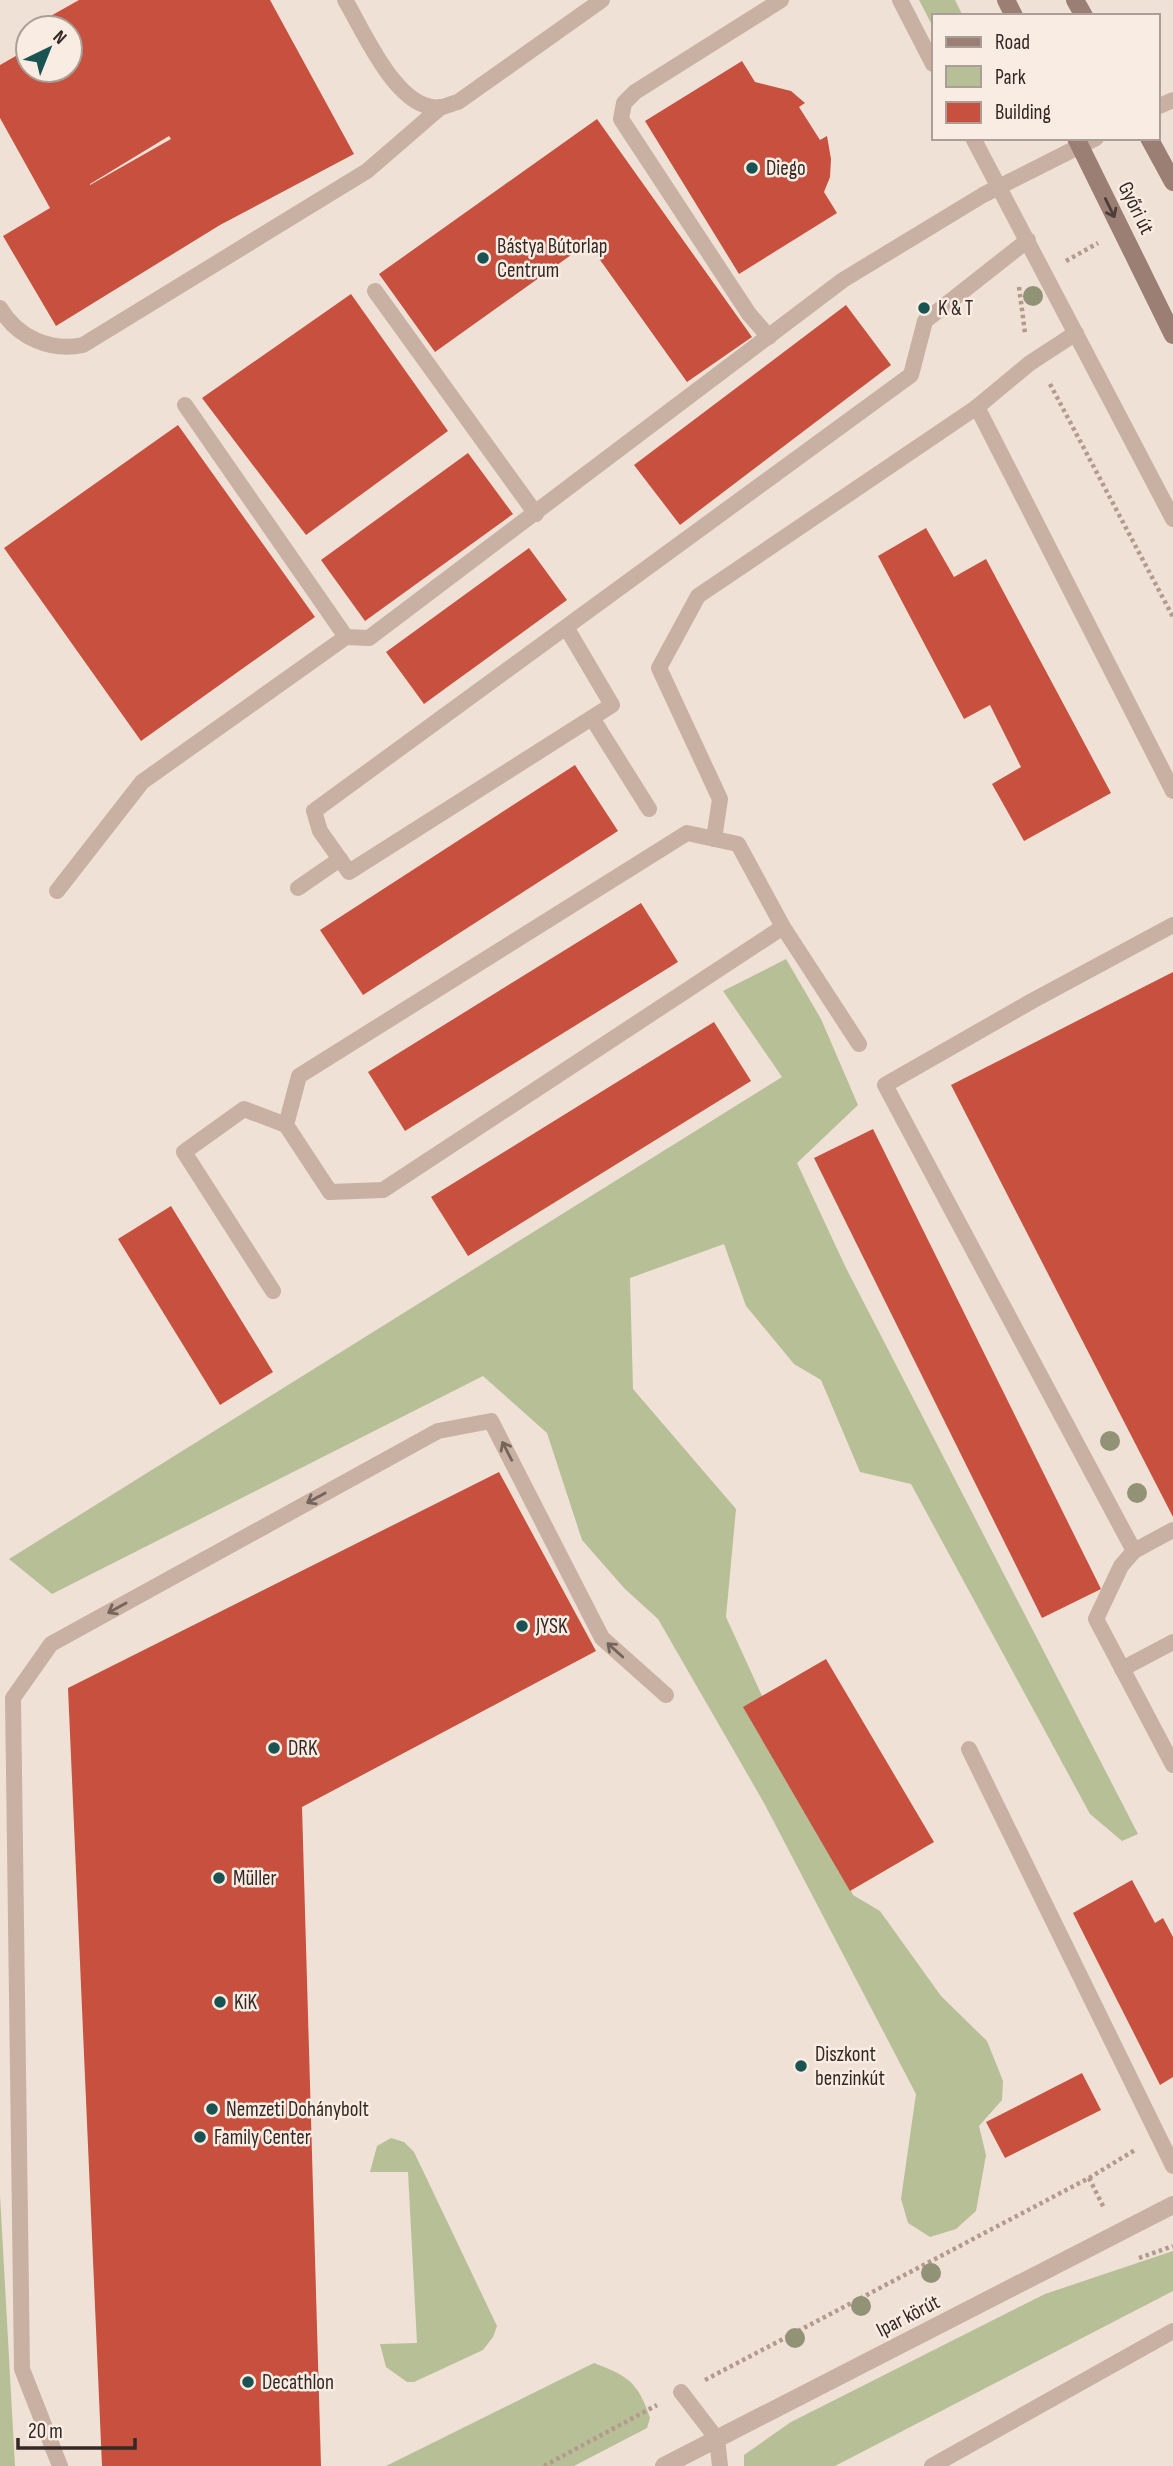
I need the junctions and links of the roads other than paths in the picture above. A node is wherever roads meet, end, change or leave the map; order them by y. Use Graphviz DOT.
graph roads {
  1 [pos="345,0"];
  2 [pos="602,0"];
  3 [pos="781,0"];
  4 [pos="900,0"];
  5 [pos="932,62"];
  6 [pos="441,107"];
  7 [pos="974,140"];
  8 [pos="1150,140"];
  9 [pos="1078,143"];
  10 [pos="1173,182"];
  11 [pos="999,186"];
  12 [pos="1028,240"];
  13 [pos="375,291"];
  14 [pos="0,308"];
  15 [pos="1076,333"];
  16 [pos="1173,335"];
  17 [pos="769,337"];
  18 [pos="185,405"];
  19 [pos="977,407"];
  20 [pos="536,514"];
  21 [pos="1173,519"];
  22 [pos="566,627"];
  23 [pos="346,637"];
  24 [pos="592,718"];
  25 [pos="1173,792"];
  26 [pos="649,809"];
  27 [pos="714,839"];
  28 [pos="340,859"];
  29 [pos="298,888"];
  30 [pos="57,891"];
  31 [pos="1173,925"];
  32 [pos="783,927"];
  33 [pos="859,1044"];
  34 [pos="286,1125"];
  35 [pos="273,1292"];
  36 [pos="1173,1530"];
  37 [pos="1134,1551"];
  38 [pos="1173,1642"];
  39 [pos="1122,1669"];
  40 [pos="666,1695"];
  41 [pos="969,1749"];
  42 [pos="1173,1765"];
  43 [pos="1173,2166"];
  44 [pos="1173,2205"];
  45 [pos="1173,2331"];
  46 [pos="681,2392"];
  47 [pos="717,2439"];
  48 [pos="60,2466"];
  49 [pos="664,2466"];
  50 [pos="720,2466"];
  51 [pos="932,2466"];
  1 -- 6 [label="lane"];
  2 -- 6 [label="lane"];
  3 -- 17 [label="lane"];
  4 -- 5 [label="lane"];
  6 -- 14 [label="lane"];
  7 -- 11 [label="lane"];
  8 -- 10 [label="main road, Győri út"];
  9 -- 11 [label="lane"];
  9 -- 16 [label="main road, Győri út, one-way"];
  11 -- 12 [label="lane"];
  11 -- 17 [label="lane"];
  12 -- 15 [label="lane"];
  12 -- 22 [label="lane"];
  13 -- 20 [label="lane"];
  15 -- 19 [label="lane"];
  15 -- 21 [label="lane"];
  17 -- 20 [label="lane"];
  18 -- 23 [label="lane"];
  19 -- 25 [label="lane"];
  19 -- 27 [label="lane"];
  20 -- 23 [label="lane"];
  22 -- 24 [label="lane"];
  22 -- 28 [label="lane"];
  23 -- 30 [label="lane"];
  24 -- 26 [label="lane"];
  24 -- 28 [label="lane"];
  27 -- 32 [label="lane"];
  27 -- 34 [label="lane"];
  28 -- 29 [label="lane"];
  31 -- 37 [label="lane"];
  32 -- 33 [label="lane"];
  32 -- 34 [label="lane"];
  34 -- 35 [label="lane"];
  36 -- 37 [label="lane"];
  37 -- 39 [label="lane"];
  38 -- 39 [label="lane"];
  39 -- 42 [label="lane"];
  40 -- 48 [label="lane, one-way"];
  41 -- 43 [label="lane"];
  44 -- 47 [label="street, Ipar körút"];
  45 -- 51 [label="lane"];
  46 -- 47 [label="lane"];
  47 -- 49 [label="street, Ipar körút"];
  47 -- 50 [label="lane"];
}
